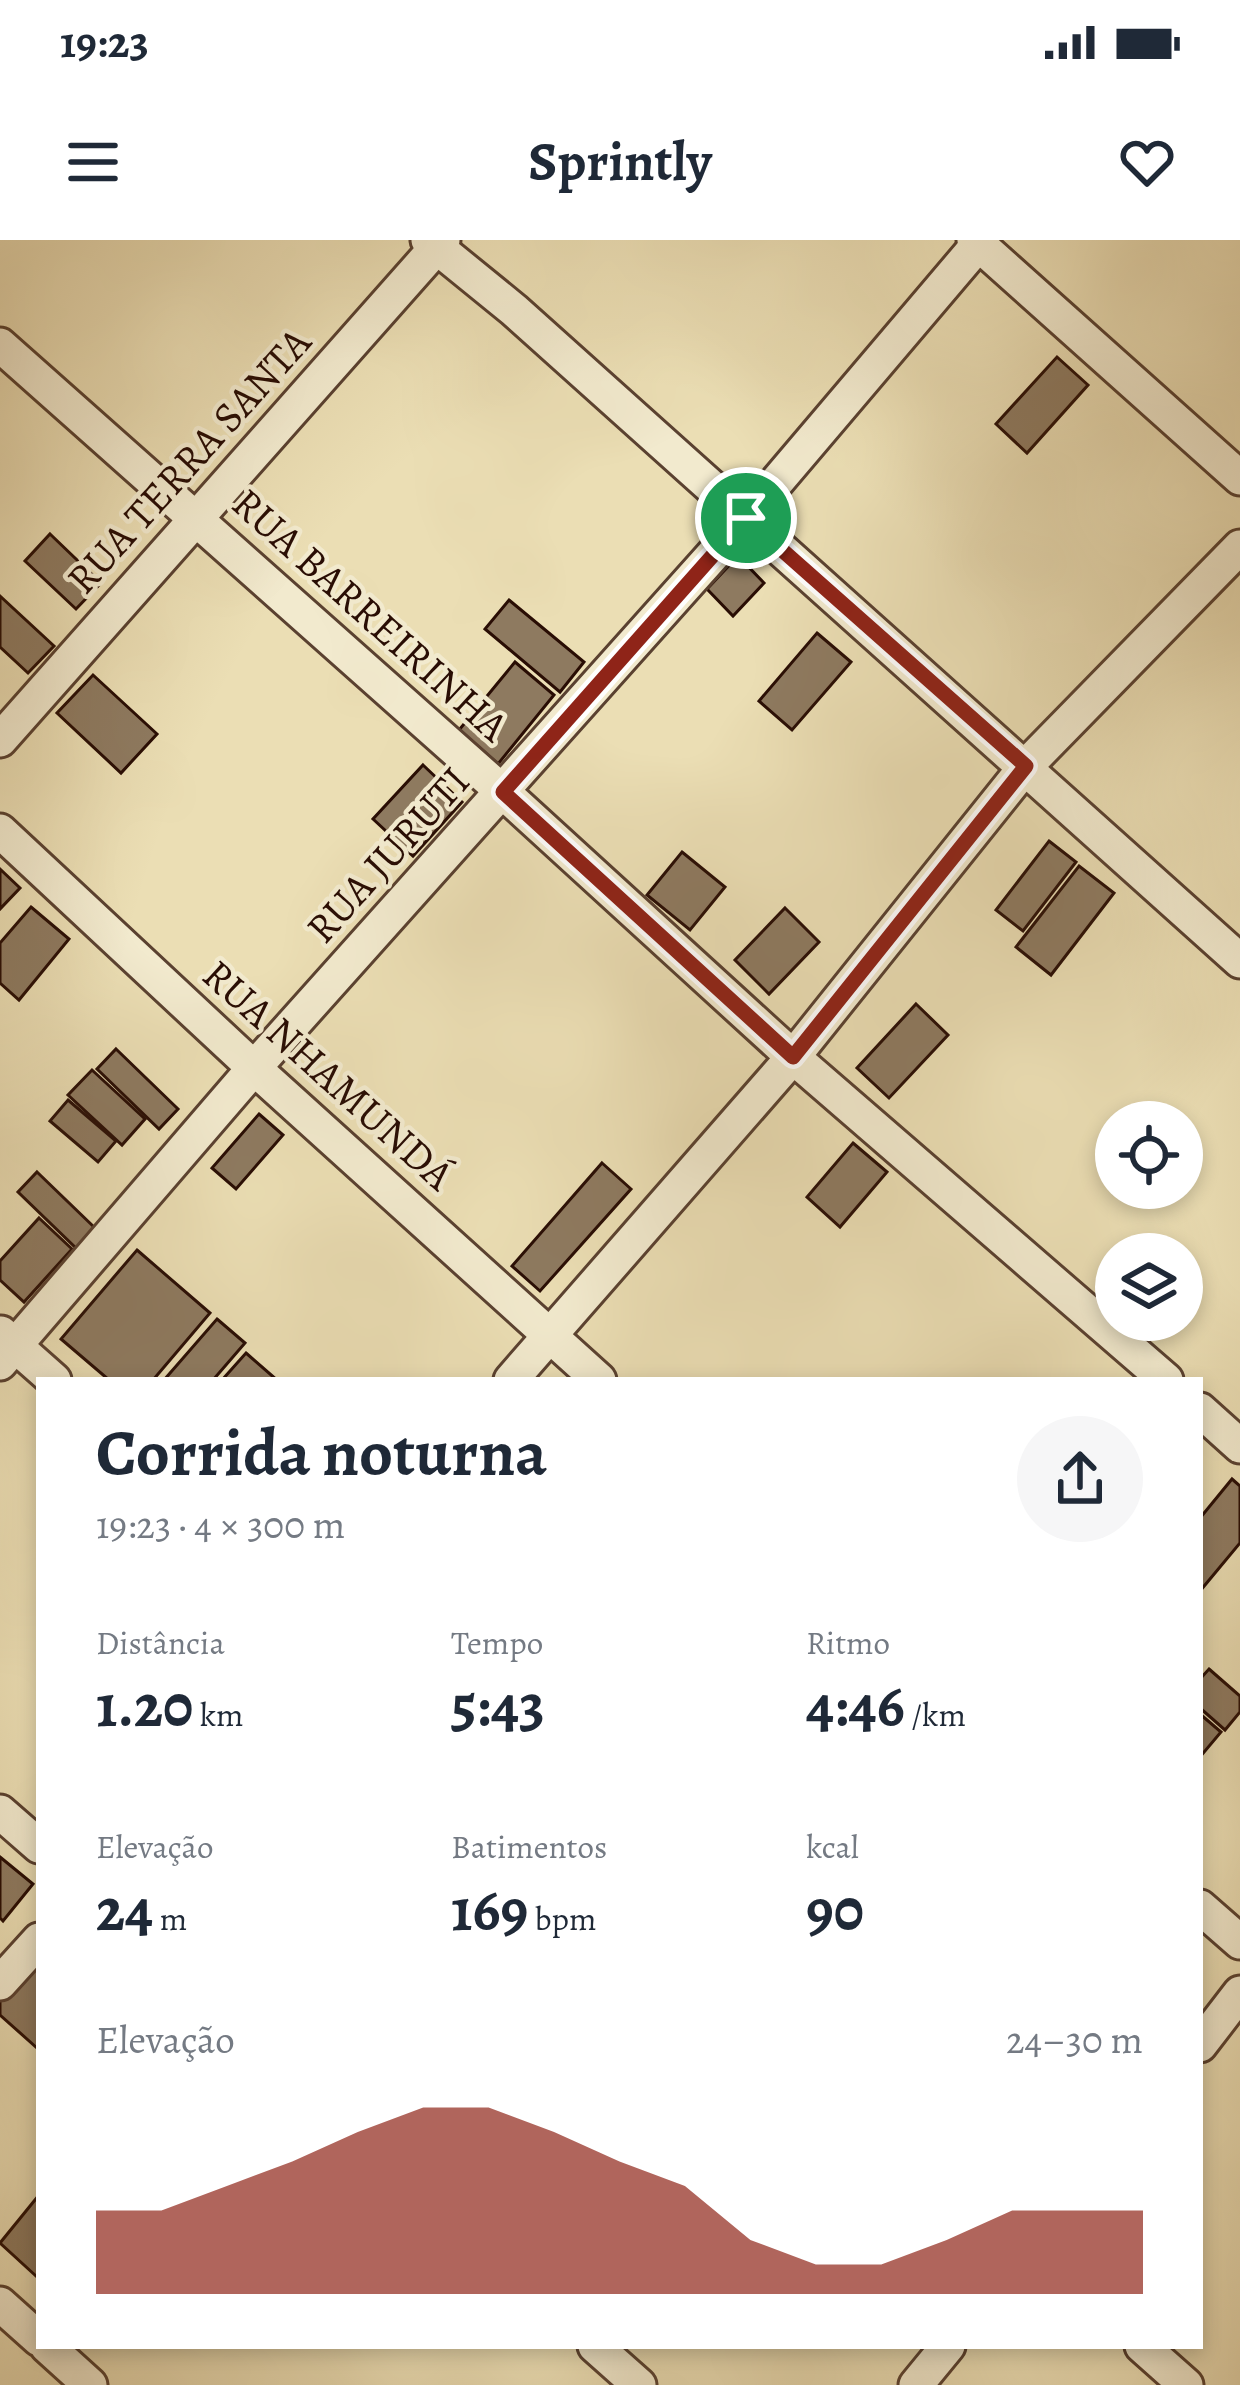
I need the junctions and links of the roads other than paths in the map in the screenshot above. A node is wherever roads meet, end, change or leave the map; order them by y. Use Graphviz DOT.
graph roads {
  1 [pos="978,241"];
  2 [pos="436,243"];
  3 [pos="0,345"];
  4 [pos="1240,478"];
  5 [pos="197,518"];
  6 [pos="746,518"];
  7 [pos="1240,547"];
  8 [pos="0,740"];
  9 [pos="1026,766"];
  10 [pos="503,792"];
  11 [pos="0,831"];
  12 [pos="1240,961"];
  13 [pos="793,1057"];
  14 [pos="254,1068"];
  15 [pos="548,1335"];
  16 [pos="5,1347"];
  17 [pos="49,1377"];
  18 [pos="513,1377"];
  19 [pos="596,1377"];
  20 [pos="1163,1377"];
  21 [pos="1203,1414"];
  22 [pos="1240,1446"];
  23 [pos="0,1811"];
  24 [pos="36,1843"];
  25 [pos="1203,1910"];
  26 [pos="1240,1942"];
  27 [pos="36,1943"];
  28 [pos="0,1983"];
  29 [pos="1240,1993"];
  30 [pos="1203,2041"];
  31 [pos="0,2304"];
  32 [pos="36,2336"];
  33 [pos="49,2349"];
  34 [pos="598,2349"];
  35 [pos="946,2349"];
  36 [pos="1145,2349"];
  37 [pos="90,2385"];
  38 [pos="639,2385"];
  39 [pos="916,2385"];
  40 [pos="1186,2385"];
  1 -- 4 [label="street"];
  1 -- 6 [label="street, RUA JURUTI"];
  2 -- 5 [label="street, RUA TERRA SANTA"];
  2 -- 6 [label="street"];
  3 -- 5 [label="street, RUA BARREIRINHA"];
  5 -- 8 [label="street, RUA TERRA SANTA"];
  5 -- 10 [label="street, RUA BARREIRINHA"];
  6 -- 9 [label="street"];
  6 -- 10 [label="street, RUA JURUTI"];
  7 -- 9 [label="street"];
  9 -- 12 [label="street"];
  9 -- 13 [label="street"];
  10 -- 13 [label="street, RUA BARREIRINHA"];
  10 -- 14 [label="street, RUA JURUTI"];
  11 -- 14 [label="street, RUA NHAMUNDÁ"];
  13 -- 15 [label="street"];
  13 -- 20 [label="street, RUA BARREIRINHA"];
  14 -- 15 [label="street, RUA NHAMUNDÁ"];
  14 -- 16 [label="street, RUA JURUTI"];
  15 -- 18 [label="street"];
  15 -- 19 [label="street, RUA NHAMUNDÁ"];
  16 -- 17 [label="street"];
  21 -- 22 [label="street"];
  23 -- 24 [label="street"];
  25 -- 26 [label="street"];
  27 -- 28 [label="street"];
  29 -- 30 [label="street"];
  31 -- 32 [label="street"];
  33 -- 37 [label="street"];
  34 -- 38 [label="street"];
  35 -- 39 [label="street"];
  36 -- 40 [label="street"];
}
